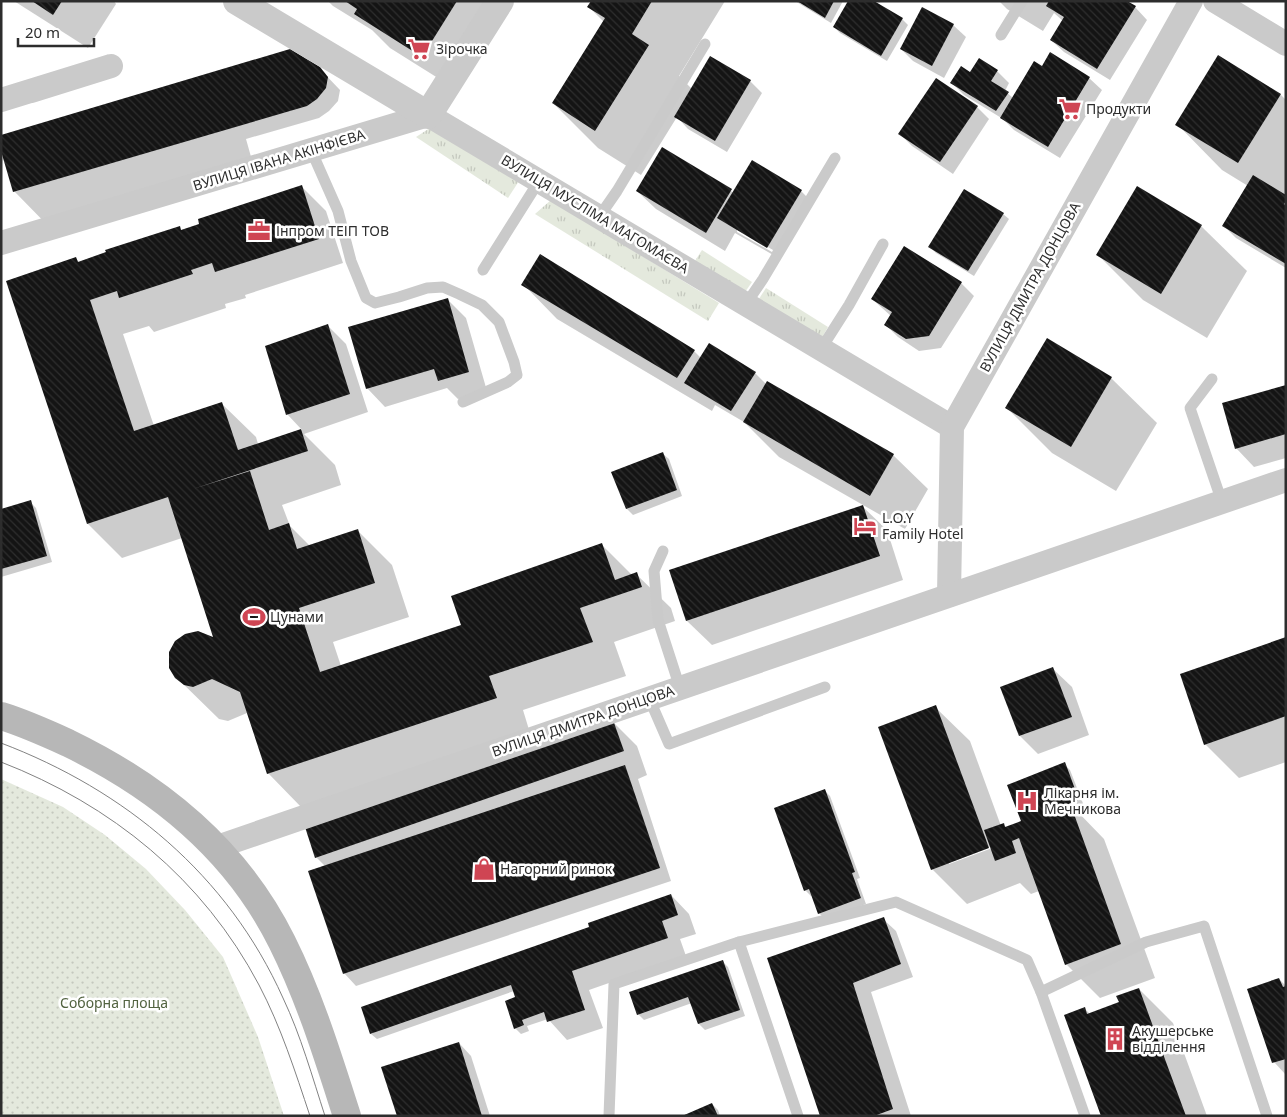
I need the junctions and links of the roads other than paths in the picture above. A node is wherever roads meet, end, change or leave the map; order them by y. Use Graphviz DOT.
graph roads {
  1 [pos="237,1"];
  2 [pos="500,1"];
  3 [pos="1022,1"];
  4 [pos="1191,1"];
  5 [pos="1215,1"];
  6 [pos="1001,35"];
  7 [pos="705,44"];
  8 [pos="1286,44"];
  9 [pos="31,91"];
  10 [pos="1,100"];
  11 [pos="428,115"];
  12 [pos="310,150"];
  13 [pos="834,158"];
  14 [pos="539,181"];
  15 [pos="599,217"];
  16 [pos="1,243"];
  17 [pos="883,244"];
  18 [pos="483,270"];
  19 [pos="746,304"];
  20 [pos="821,349"];
  21 [pos="1212,378"];
  22 [pos="463,402"];
  23 [pos="952,427"];
  24 [pos="1286,480"];
  25 [pos="1222,502"];
  26 [pos="663,550"];
  27 [pos="949,595"];
  28 [pos="826,687"];
  29 [pos="680,688"];
  30 [pos="649,698"];
  31 [pos="1,716"];
  32 [pos="217,847"];
  33 [pos="739,942"];
  34 [pos="1041,992"];
  35 [pos="347,1116"];
  36 [pos="609,1116"];
  37 [pos="798,1116"];
  38 [pos="1085,1116"];
  39 [pos="1267,1116"];
  1 -- 11 [label="street, ВУЛИЦЯ МУСЛІМА МАГОМАЄВА"];
  2 -- 11 [label="street"];
  3 -- 6 [label="lane"];
  4 -- 23 [label="street, ВУЛИЦЯ ДМИТРА ДОНЦОВА"];
  5 -- 8 [label="street"];
  7 -- 15 [label="lane"];
  9 -- 10 [label="street"];
  11 -- 12 [label="street, ВУЛИЦЯ ІВАНА АКІНФІЄВА"];
  11 -- 14 [label="street, ВУЛИЦЯ МУСЛІМА МАГОМАЄВА"];
  12 -- 16 [label="street, ВУЛИЦЯ ІВАНА АКІНФІЄВА"];
  12 -- 22 [label="lane"];
  13 -- 19 [label="lane"];
  14 -- 15 [label="street, ВУЛИЦЯ МУСЛІМА МАГОМАЄВА"];
  14 -- 18 [label="lane"];
  15 -- 19 [label="street, ВУЛИЦЯ МУСЛІМА МАГОМАЄВА"];
  17 -- 20 [label="lane"];
  19 -- 20 [label="street, ВУЛИЦЯ МУСЛІМА МАГОМАЄВА"];
  20 -- 23 [label="street, ВУЛИЦЯ МУСЛІМА МАГОМАЄВА"];
  21 -- 25 [label="lane"];
  23 -- 27 [label="street, ВУЛИЦЯ ДМИТРА ДОНЦОВА"];
  24 -- 25 [label="street, ВУЛИЦЯ ДМИТРА ДОНЦОВА"];
  25 -- 27 [label="street, ВУЛИЦЯ ДМИТРА ДОНЦОВА"];
  26 -- 29 [label="lane"];
  27 -- 29 [label="street, ВУЛИЦЯ ДМИТРА ДОНЦОВА"];
  28 -- 30 [label="lane"];
  29 -- 30 [label="street, ВУЛИЦЯ ДМИТРА ДОНЦОВА"];
  30 -- 32 [label="street, ВУЛИЦЯ ДМИТРА ДОНЦОВА"];
  31 -- 32 [label="main road"];
  32 -- 35 [label="main road"];
  33 -- 34 [label="lane"];
  33 -- 36 [label="lane"];
  33 -- 37 [label="lane"];
  34 -- 38 [label="lane"];
  34 -- 39 [label="lane"];
}
